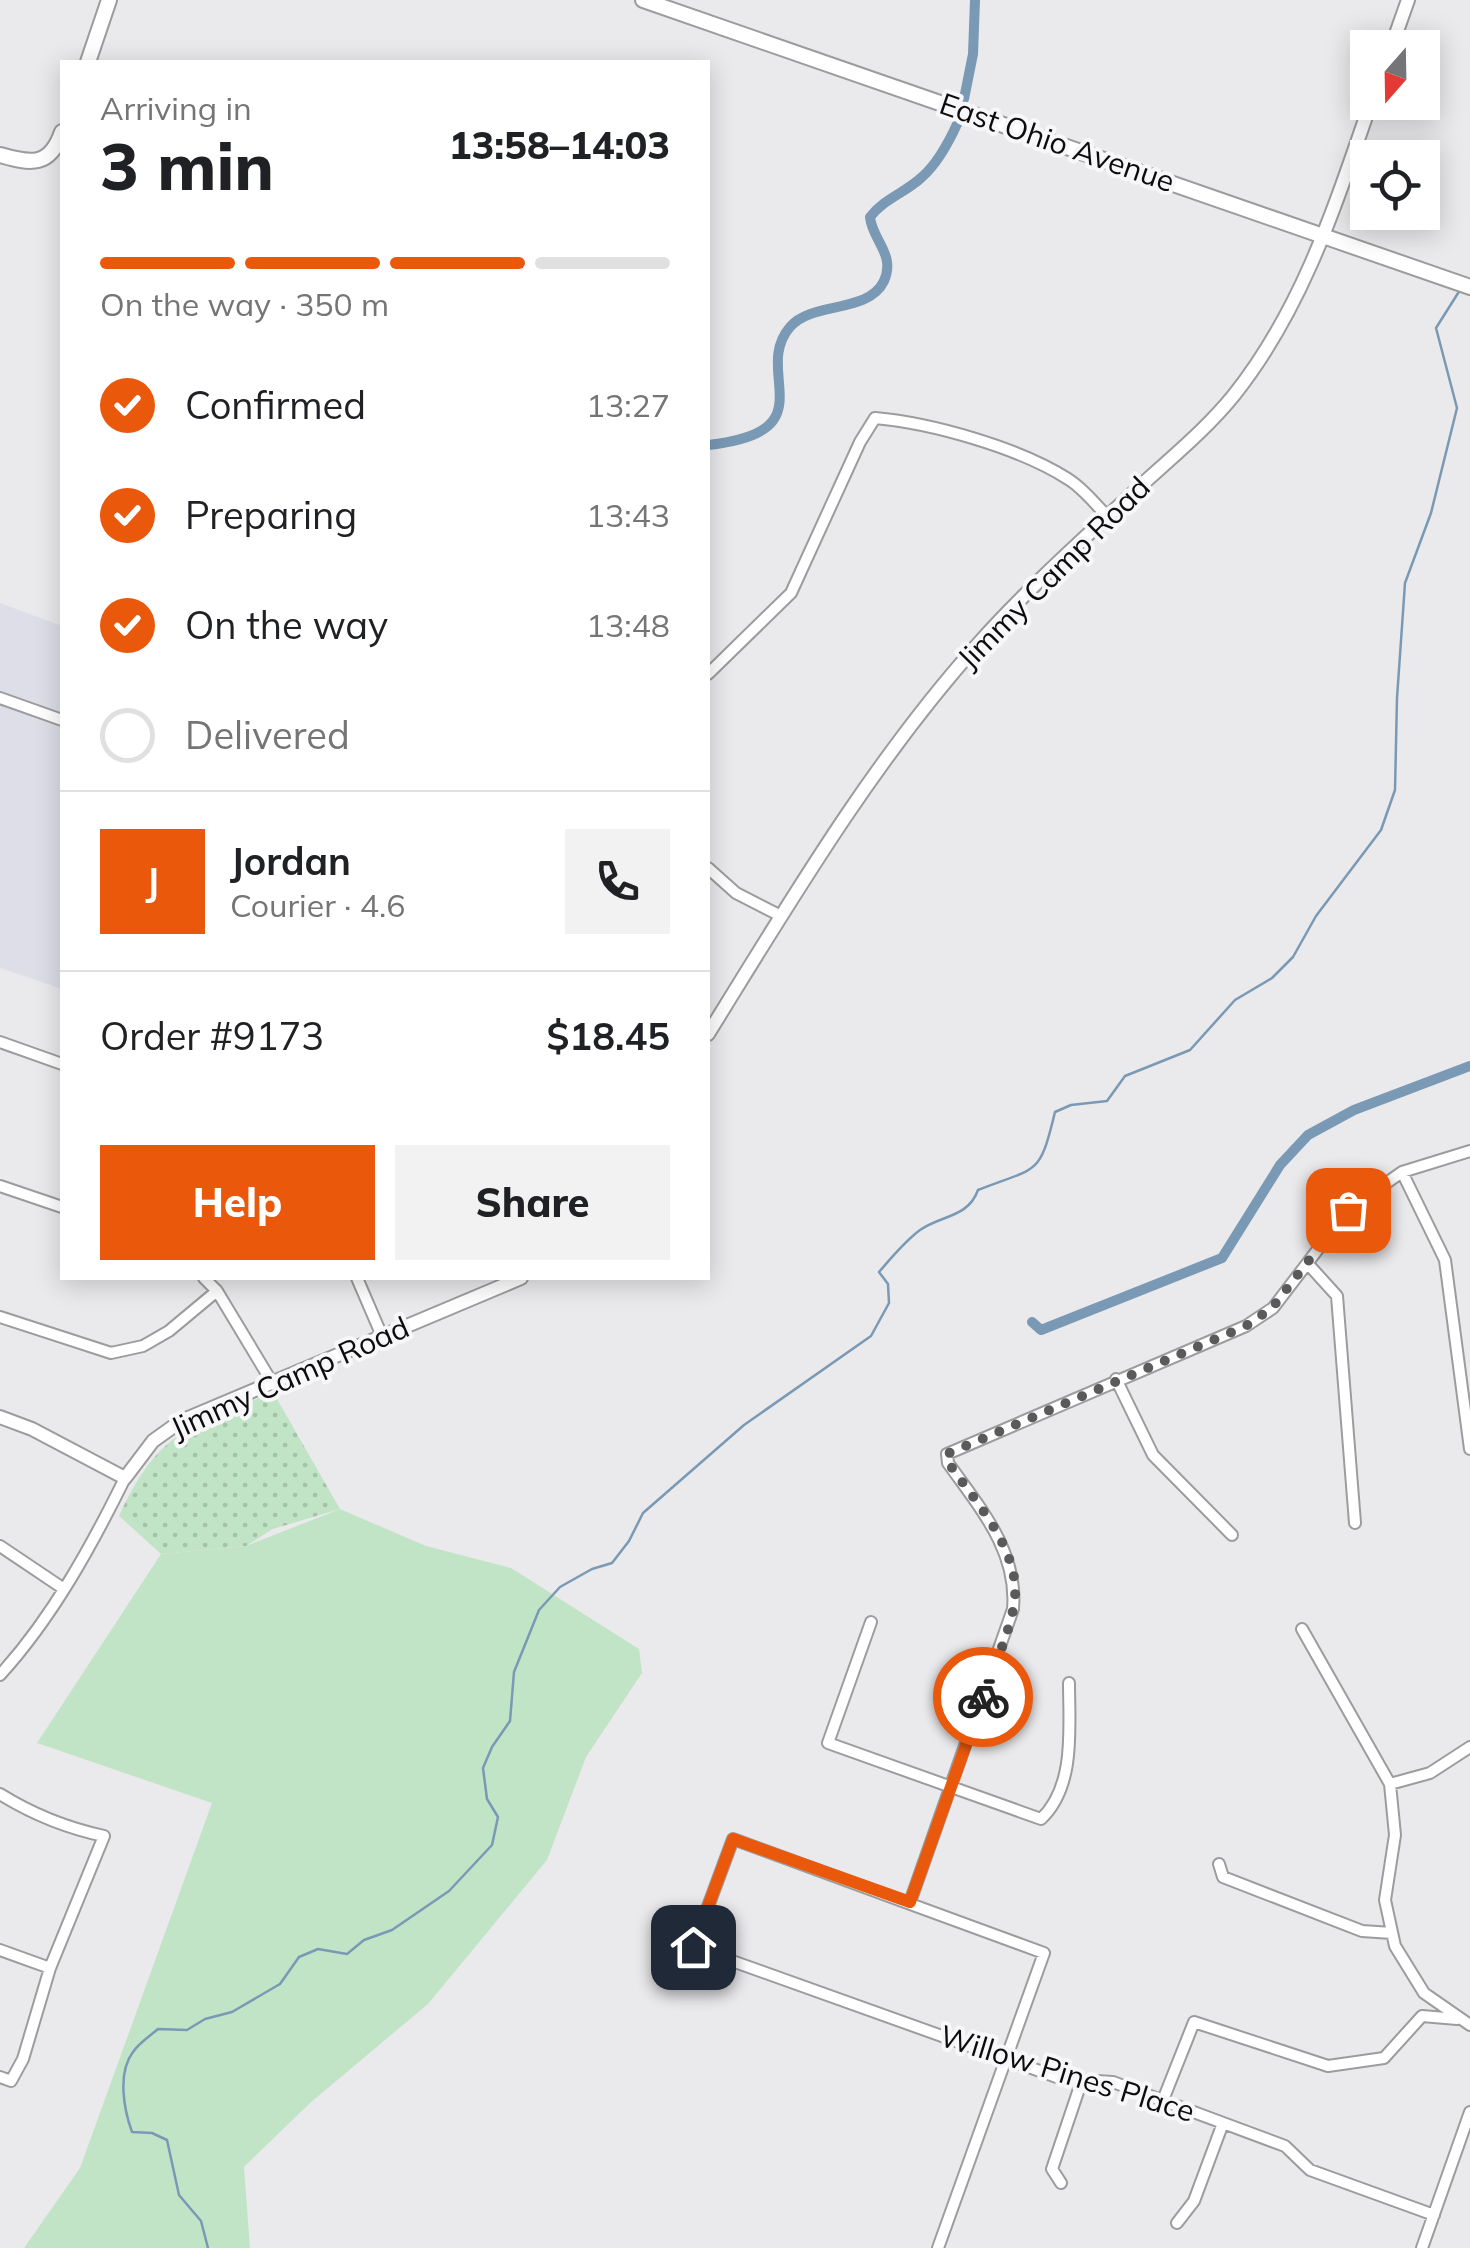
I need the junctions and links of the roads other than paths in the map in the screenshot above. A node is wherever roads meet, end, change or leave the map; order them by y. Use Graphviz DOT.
graph roads {
  1 [pos="109,0"];
  2 [pos="643,0"];
  3 [pos="1408,0"];
  4 [pos="1397,30"];
  5 [pos="89,60"];
  6 [pos="1366,120"];
  7 [pos="60,138"];
  8 [pos="0,155"];
  9 [pos="1324,237"];
  10 [pos="1470,287"];
  11 [pos="1108,517"];
  12 [pos="710,672"];
  13 [pos="0,698"];
  14 [pos="60,719"];
  15 [pos="710,870"];
  16 [pos="781,916"];
  17 [pos="710,1031"];
  18 [pos="0,1042"];
  19 [pos="60,1063"];
  20 [pos="1470,1152"];
  21 [pos="1402,1172"];
  22 [pos="0,1186"];
  23 [pos="60,1206"];
  24 [pos="1308,1264"];
  25 [pos="206,1280"];
  26 [pos="358,1280"];
  27 [pos="516,1280"];
  28 [pos="217,1291"];
  29 [pos="0,1316"];
  30 [pos="382,1336"];
  31 [pos="1116,1379"];
  32 [pos="273,1384"];
  33 [pos="0,1417"];
  34 [pos="1470,1449"];
  35 [pos="126,1478"];
  36 [pos="1355,1524"];
  37 [pos="1232,1535"];
  38 [pos="0,1546"];
  39 [pos="64,1588"];
  40 [pos="871,1622"];
  41 [pos="1302,1629"];
  42 [pos="0,1675"];
  43 [pos="1070,1682"];
  44 [pos="1470,1747"];
  45 [pos="1390,1784"];
  46 [pos="952,1785"];
  47 [pos="0,1794"];
  48 [pos="1219,1864"];
  49 [pos="910,1902"];
  50 [pos="1392,1933"];
  51 [pos="0,1950"];
  52 [pos="50,1968"];
  53 [pos="1464,2022"];
  54 [pos="1008,2060"];
  55 [pos="5,2079"];
  56 [pos="1082,2080"];
  57 [pos="1162,2100"];
  58 [pos="1470,2112"];
  59 [pos="1223,2123"];
  60 [pos="1061,2183"];
  61 [pos="1434,2215"];
  62 [pos="1177,2223"];
  63 [pos="938,2248"];
  64 [pos="1422,2248"];
  1 -- 5 [label="main road"];
  2 -- 9 [label="main road, East Ohio Avenue"];
  3 -- 4 [label="street"];
  6 -- 9 [label="street, Jimmy Camp Road"];
  7 -- 8 [label="main road"];
  9 -- 10 [label="main road, East Ohio Avenue"];
  9 -- 11 [label="street, Jimmy Camp Road"];
  11 -- 12 [label="street"];
  11 -- 16 [label="street, Jimmy Camp Road"];
  13 -- 14 [label="street"];
  15 -- 16 [label="street"];
  16 -- 17 [label="street, Jimmy Camp Road"];
  18 -- 19 [label="street"];
  20 -- 21 [label="street"];
  21 -- 24 [label="street"];
  21 -- 34 [label="street"];
  22 -- 23 [label="street"];
  24 -- 31 [label="street"];
  24 -- 36 [label="street"];
  25 -- 28 [label="street"];
  26 -- 30 [label="street"];
  27 -- 30 [label="street, Jimmy Camp Road"];
  28 -- 29 [label="street"];
  28 -- 32 [label="street"];
  30 -- 32 [label="street, Jimmy Camp Road"];
  31 -- 37 [label="street"];
  31 -- 46 [label="street"];
  32 -- 35 [label="street, Jimmy Camp Road"];
  33 -- 35 [label="street"];
  35 -- 39 [label="street, Jimmy Camp Road"];
  38 -- 39 [label="street"];
  39 -- 42 [label="street, Jimmy Camp Road"];
  40 -- 46 [label="street"];
  41 -- 45 [label="street"];
  43 -- 46 [label="street"];
  44 -- 45 [label="street"];
  45 -- 50 [label="street"];
  46 -- 49 [label="street"];
  47 -- 52 [label="street"];
  48 -- 50 [label="street"];
  49 -- 54 [label="street"];
  49 -- 54 [label="street, Willow Pines Place"];
  50 -- 53 [label="street"];
  51 -- 52 [label="street"];
  52 -- 55 [label="street"];
  53 -- 57 [label="street"];
  54 -- 56 [label="street, Willow Pines Place"];
  54 -- 63 [label="street"];
  56 -- 57 [label="street, Willow Pines Place"];
  56 -- 60 [label="street"];
  57 -- 59 [label="street, Willow Pines Place"];
  58 -- 61 [label="street"];
  59 -- 61 [label="street, Willow Pines Place"];
  59 -- 62 [label="street"];
  61 -- 64 [label="street"];
}
